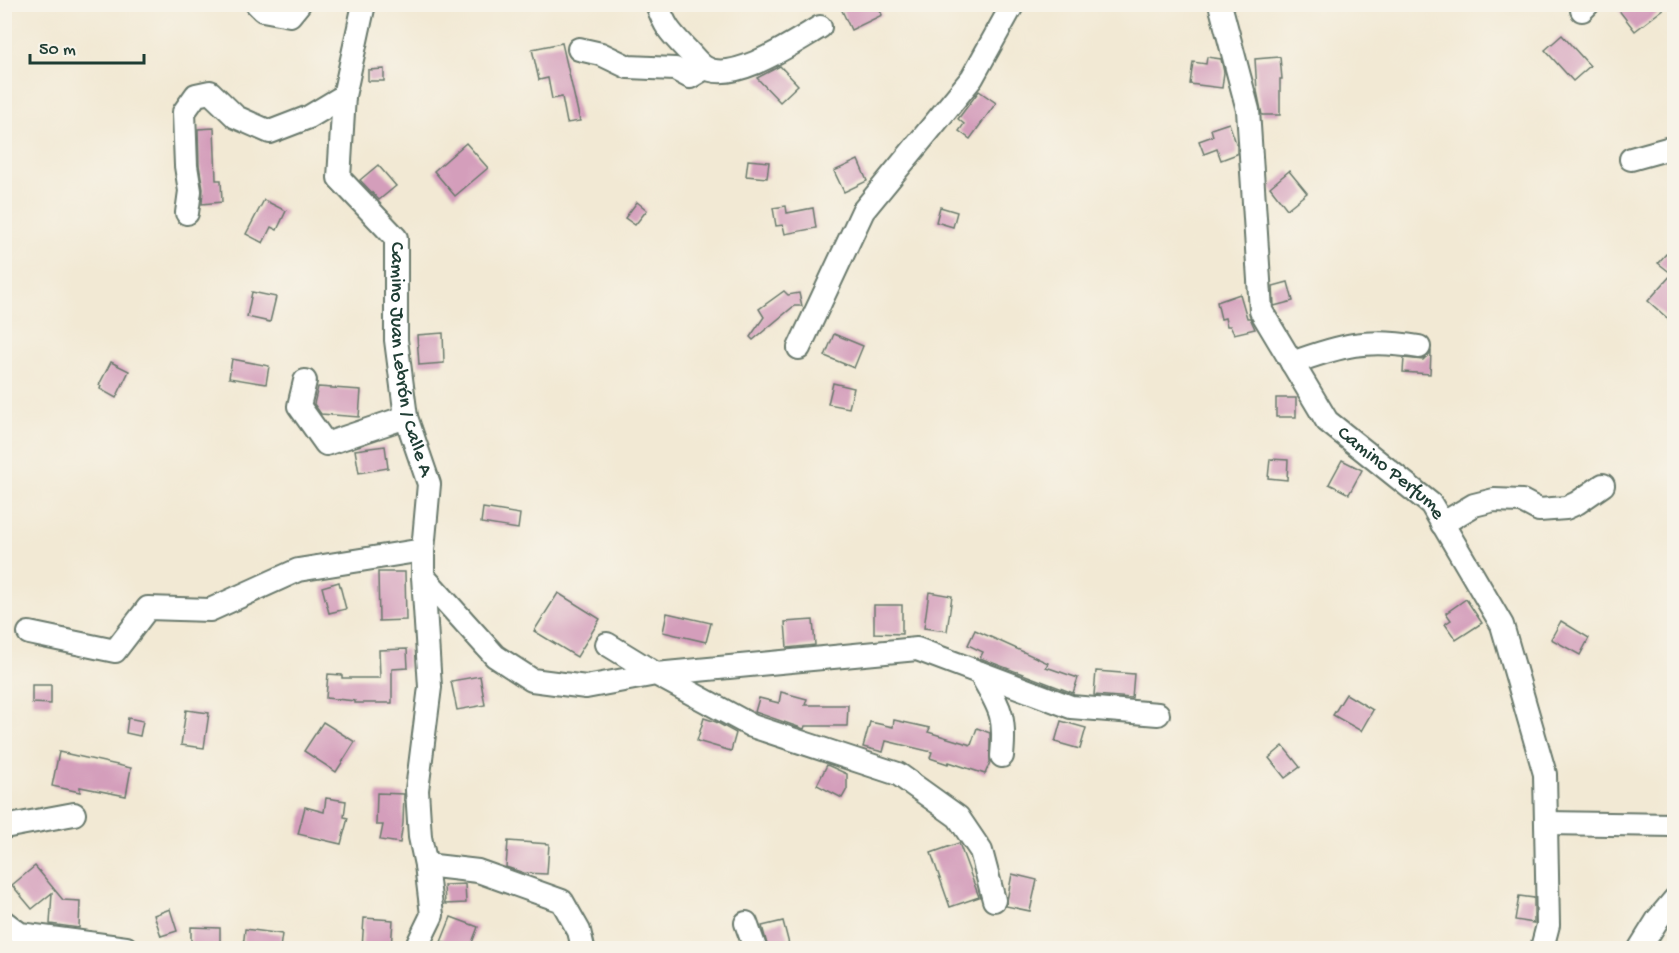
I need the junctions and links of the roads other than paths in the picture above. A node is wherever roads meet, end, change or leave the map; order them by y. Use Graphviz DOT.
graph roads {
  1 [pos="257,4"];
  2 [pos="299,4"];
  3 [pos="364,4"];
  4 [pos="657,4"];
  5 [pos="1013,4"];
  6 [pos="1220,4"];
  7 [pos="820,27"];
  8 [pos="579,49"];
  9 [pos="705,68"];
  10 [pos="344,96"];
  11 [pos="1674,147"];
  12 [pos="1631,159"];
  13 [pos="187,213"];
  14 [pos="1419,347"];
  15 [pos="799,348"];
  16 [pos="1292,363"];
  17 [pos="305,381"];
  18 [pos="406,417"];
  19 [pos="1603,485"];
  20 [pos="1442,524"];
  21 [pos="423,550"];
  22 [pos="423,576"];
  23 [pos="29,633"];
  24 [pos="607,644"];
  25 [pos="980,673"];
  26 [pos="657,674"];
  27 [pos="1158,714"];
  28 [pos="1002,756"];
  29 [pos="74,814"];
  30 [pos="1546,823"];
  31 [pos="1674,825"];
  32 [pos="4,827"];
  33 [pos="426,865"];
  34 [pos="994,900"];
  35 [pos="1674,900"];
  36 [pos="4,922"];
  37 [pos="746,923"];
  38 [pos="126,948"];
  39 [pos="416,948"];
  40 [pos="583,948"];
  41 [pos="755,948"];
  42 [pos="1542,948"];
  43 [pos="1640,948"];
  1 -- 2 [label="street"];
  3 -- 10 [label="street, Camino Juan Lebrón / Calle A"];
  4 -- 9 [label="street"];
  5 -- 15 [label="street"];
  6 -- 16 [label="street, Camino Perfume"];
  7 -- 9 [label="street"];
  8 -- 9 [label="street"];
  10 -- 13 [label="street"];
  10 -- 18 [label="street, Camino Juan Lebrón / Calle A"];
  11 -- 12 [label="street"];
  14 -- 16 [label="street"];
  16 -- 20 [label="street, Camino Perfume"];
  17 -- 18 [label="street"];
  18 -- 21 [label="street, Camino Juan Lebrón / Calle A"];
  19 -- 20 [label="street"];
  20 -- 30 [label="street, Camino Perfume"];
  21 -- 22 [label="street, Camino Juan Lebrón / Calle A"];
  21 -- 23 [label="street"];
  22 -- 26 [label="street"];
  22 -- 33 [label="street, Camino Juan Lebrón / Calle A"];
  24 -- 26 [label="street"];
  25 -- 26 [label="street"];
  25 -- 27 [label="street"];
  25 -- 28 [label="street"];
  26 -- 34 [label="street"];
  29 -- 32 [label="street"];
  30 -- 31 [label="street"];
  30 -- 42 [label="street, Camino Perfume"];
  33 -- 39 [label="street, Camino Juan Lebrón / Calle A"];
  33 -- 40 [label="street"];
  35 -- 43 [label="street"];
  36 -- 38 [label="street"];
  37 -- 41 [label="street"];
}
